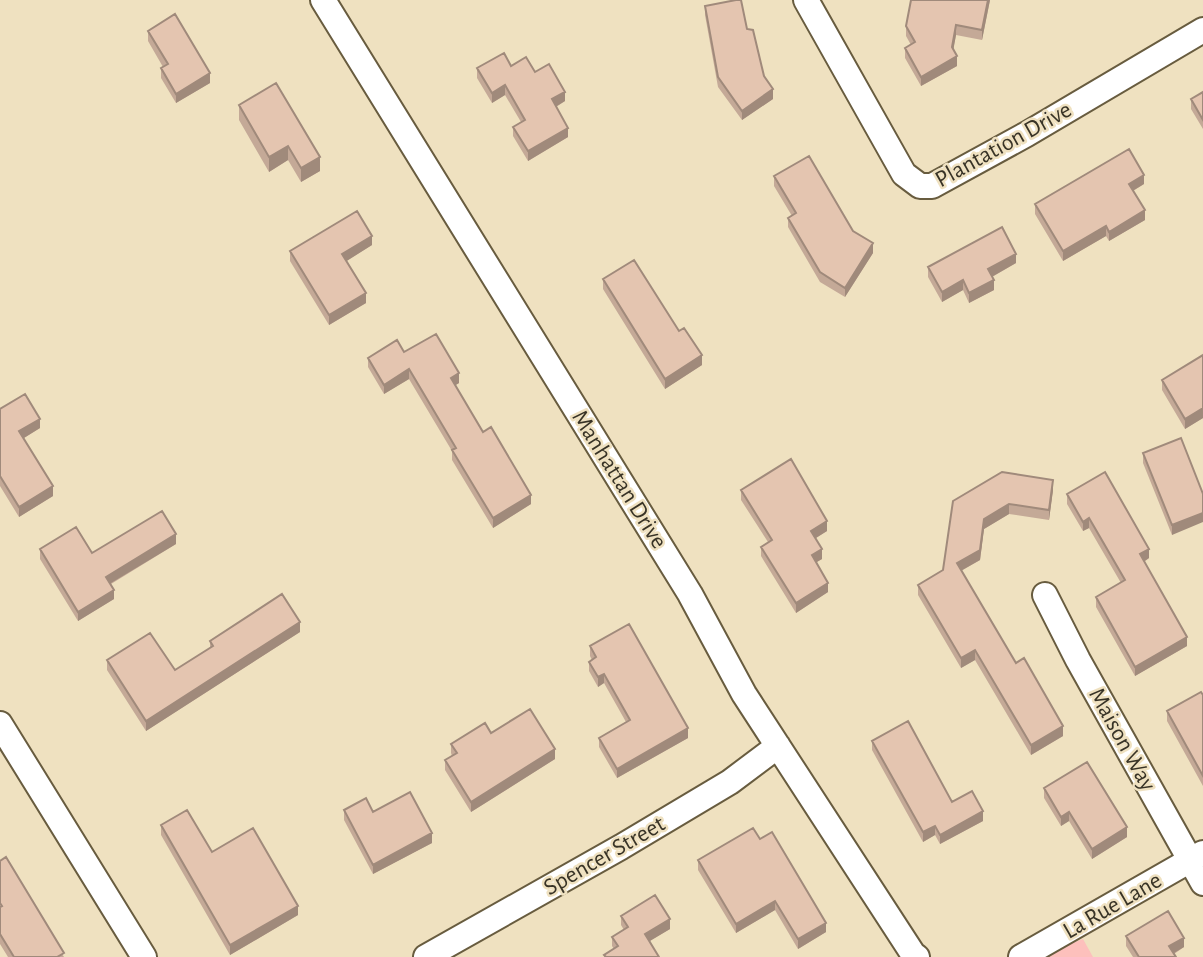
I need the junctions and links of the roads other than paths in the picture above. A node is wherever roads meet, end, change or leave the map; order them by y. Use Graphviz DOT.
graph roads {
  1 [pos="323,0"];
  2 [pos="806,0"];
  3 [pos="1203,30"];
  4 [pos="1045,595"];
  5 [pos="0,724"];
  6 [pos="778,746"];
  7 [pos="1197,856"];
  8 [pos="1203,883"];
  9 [pos="144,957"];
  10 [pos="426,957"];
  11 [pos="917,957"];
  12 [pos="1021,957"];
  1 -- 6 [label="street, Manhattan Drive"];
  2 -- 3 [label="street, Plantation Drive"];
  4 -- 7 [label="street, Maison Way"];
  5 -- 9 [label="street"];
  6 -- 10 [label="street, Spencer Street"];
  6 -- 11 [label="street, Manhattan Drive"];
  7 -- 8 [label="street, Maison Way"];
  7 -- 12 [label="street, La Rue Lane"];
}
